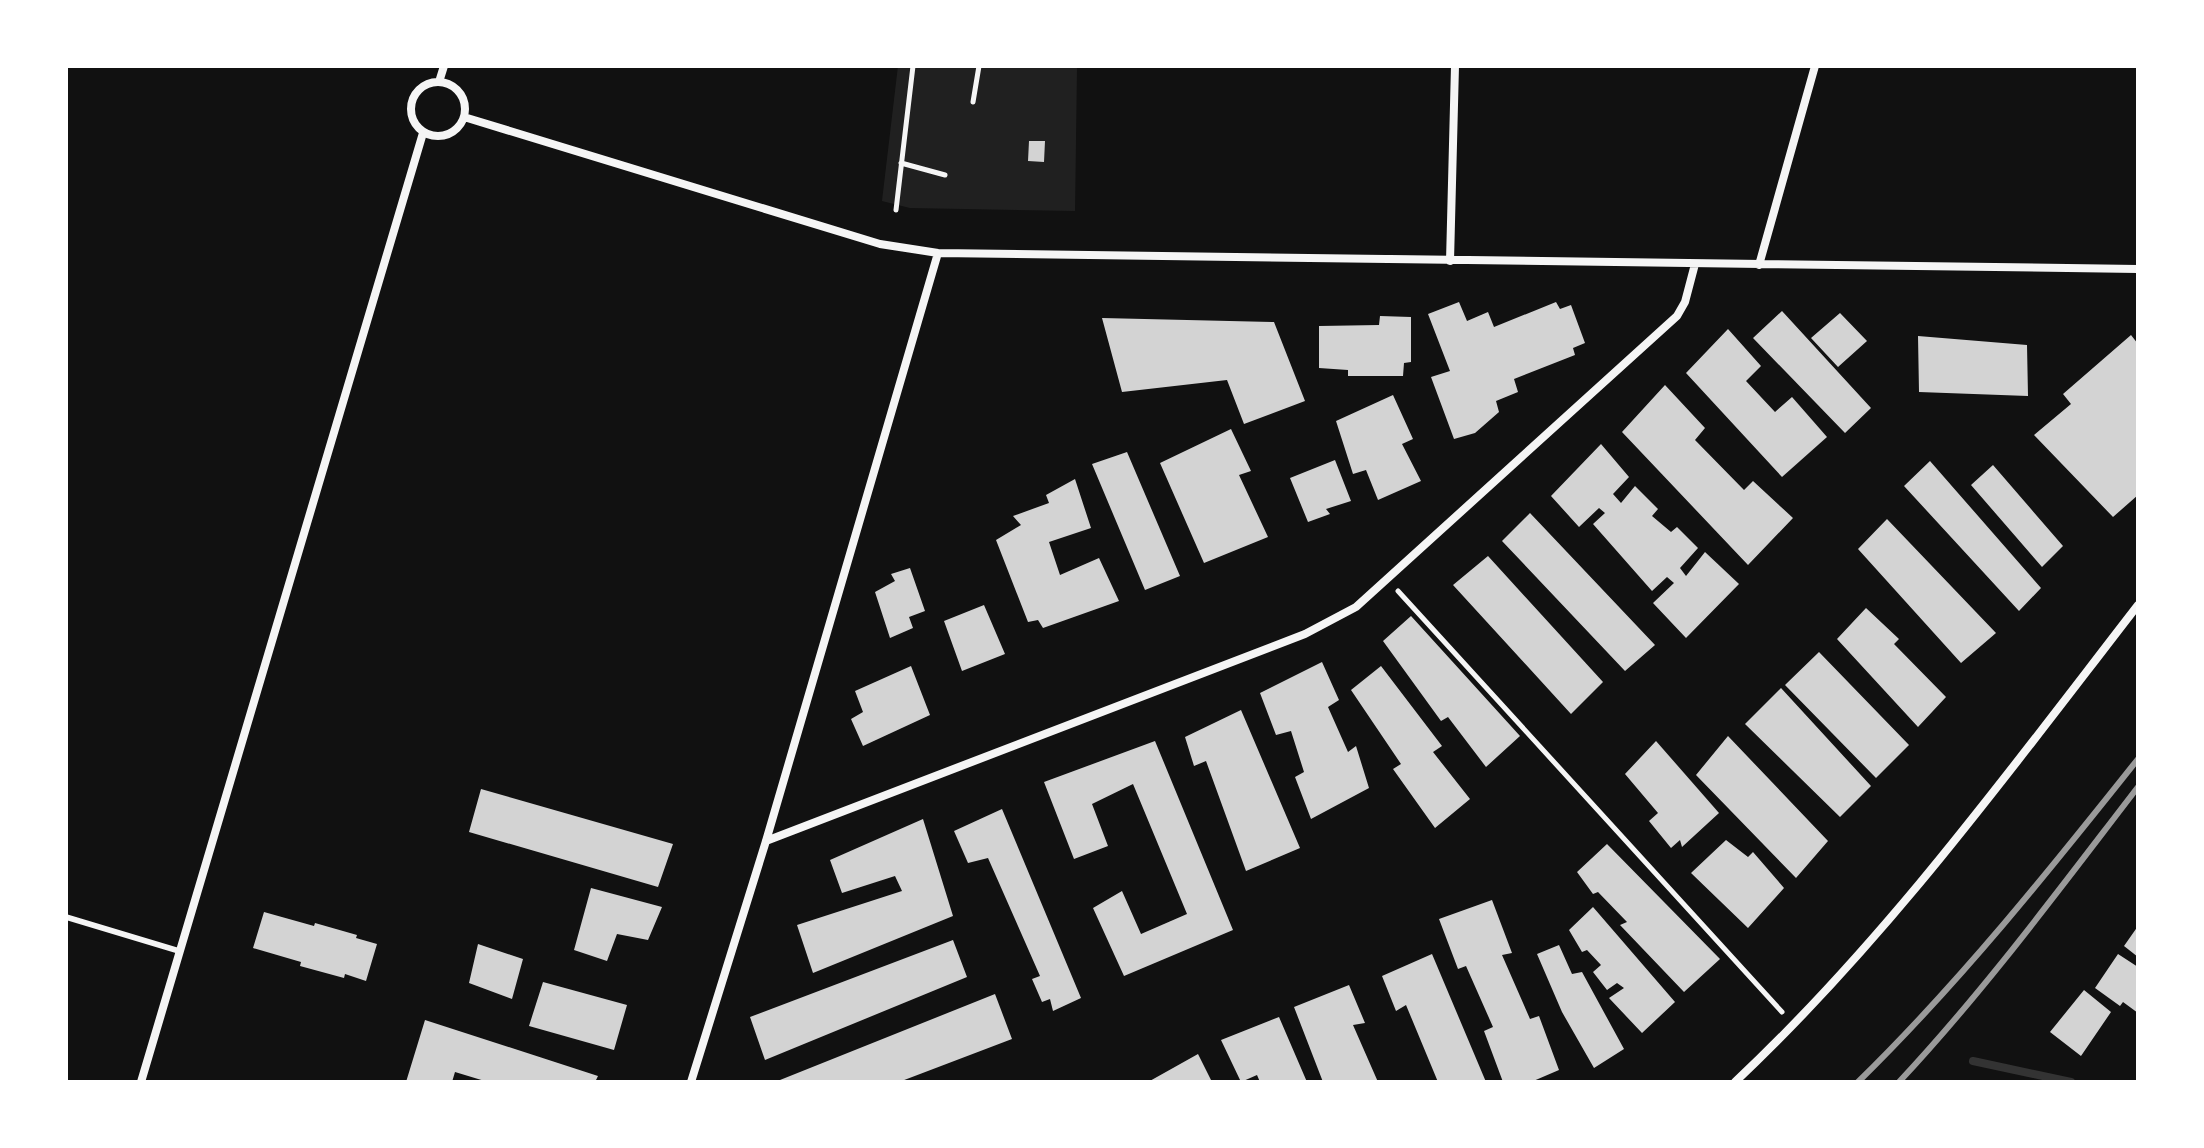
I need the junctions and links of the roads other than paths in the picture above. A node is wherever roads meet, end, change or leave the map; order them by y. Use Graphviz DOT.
graph roads {
  1 [pos="444,66"];
  2 [pos="1455,66"];
  3 [pos="1815,66"];
  4 [pos="439,82"];
  5 [pos="464,117"];
  6 [pos="423,133"];
  7 [pos="938,253"];
  8 [pos="1450,261"];
  9 [pos="1695,264"];
  10 [pos="1759,265"];
  11 [pos="2138,269"];
  12 [pos="2138,605"];
  13 [pos="766,841"];
  14 [pos="66,917"];
  15 [pos="179,951"];
  16 [pos="141,1082"];
  17 [pos="691,1082"];
  18 [pos="1735,1082"];
  1 -- 4 [label="street"];
  2 -- 8 [label="street"];
  3 -- 10 [label="street"];
  4 -- 5 [label="street"];
  4 -- 6 [label="street"];
  5 -- 6 [label="street"];
  5 -- 7 [label="street"];
  6 -- 15 [label="street"];
  7 -- 8 [label="street"];
  7 -- 13 [label="street"];
  8 -- 9 [label="street"];
  9 -- 10 [label="street"];
  9 -- 13 [label="street"];
  10 -- 11 [label="street"];
  12 -- 18 [label="street"];
  13 -- 17 [label="street"];
  14 -- 15 [label="lane"];
  15 -- 16 [label="street"];
}
